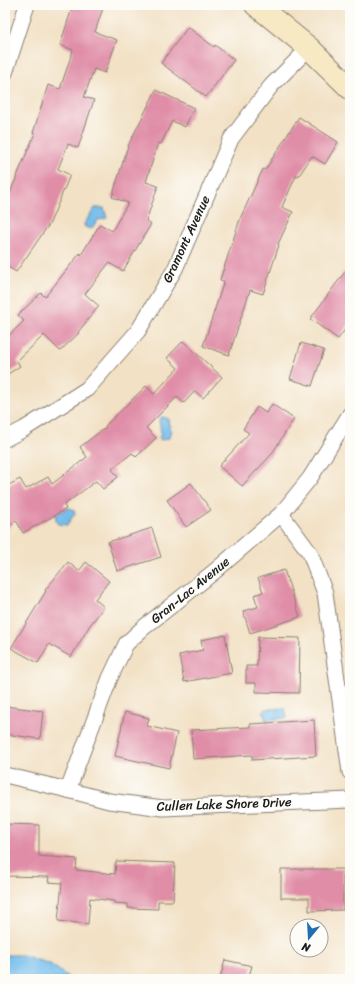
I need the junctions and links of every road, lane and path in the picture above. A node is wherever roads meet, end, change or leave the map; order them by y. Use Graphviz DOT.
graph roads {
  1 [pos="27,5"];
  2 [pos="256,5"];
  3 [pos="309,48"];
  4 [pos="5,74"];
  5 [pos="350,88"];
  6 [pos="350,414"];
  7 [pos="5,439"];
  8 [pos="281,514"];
  9 [pos="350,772"];
  10 [pos="5,775"];
  11 [pos="68,790"];
  12 [pos="350,800"];
  1 -- 4 [label="street"];
  2 -- 3 [label="main road"];
  3 -- 5 [label="main road"];
  3 -- 7 [label="street, Gramont Avenue"];
  6 -- 8 [label="street, Gran-Lac Avenue"];
  8 -- 9 [label="street"];
  8 -- 11 [label="street, Gran-Lac Avenue"];
  10 -- 11 [label="street, Cullen Lake Shore Drive"];
  11 -- 12 [label="street, Cullen Lake Shore Drive"];
}
